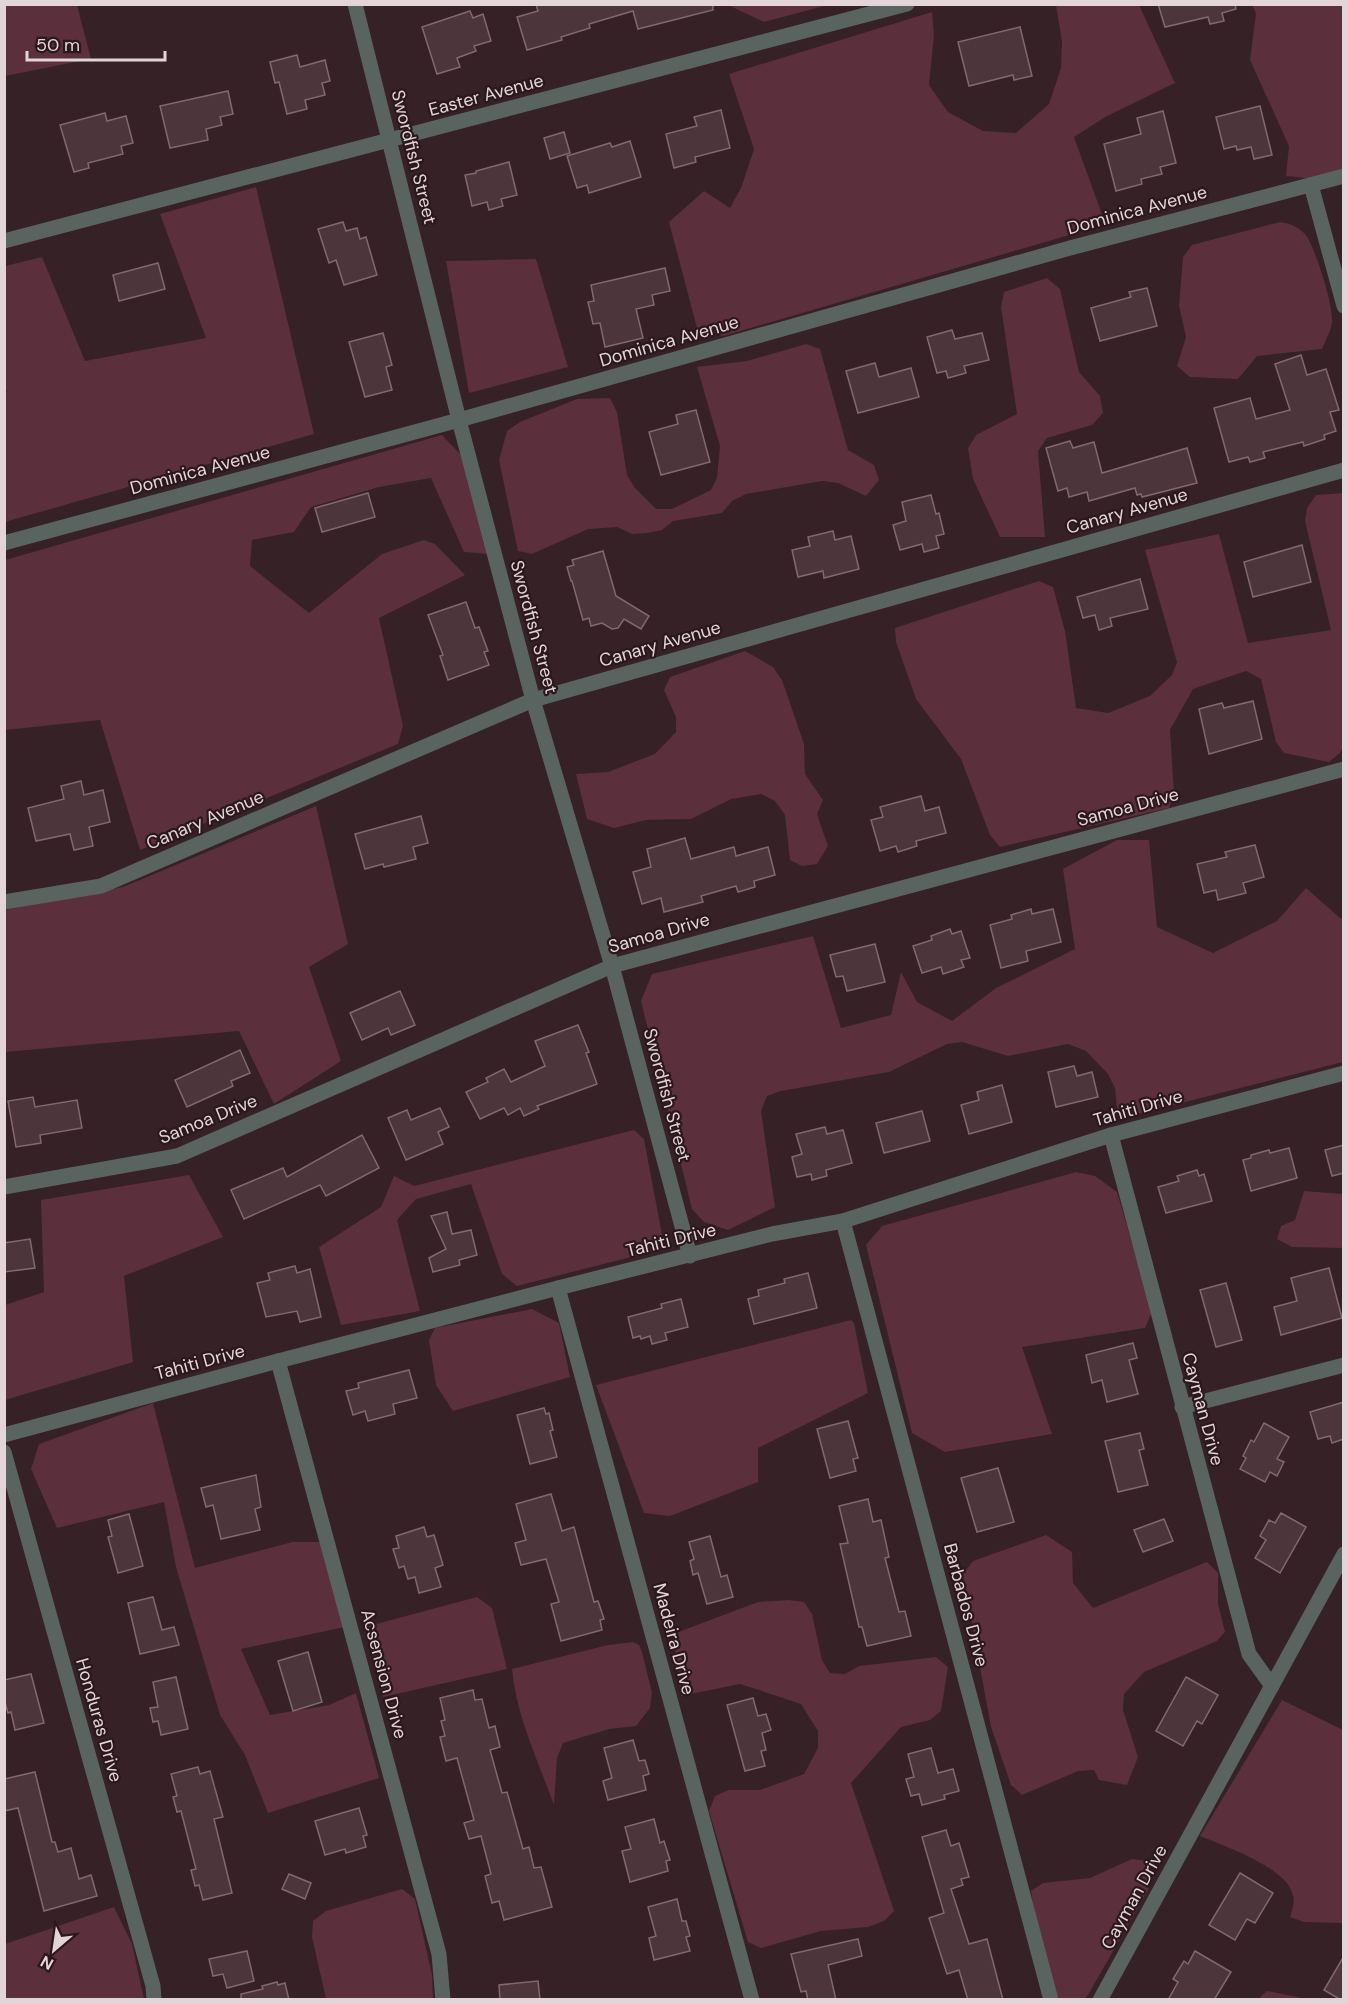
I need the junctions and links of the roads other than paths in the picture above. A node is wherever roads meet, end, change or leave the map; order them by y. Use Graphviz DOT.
graph roads {
  1 [pos="355,4"];
  2 [pos="907,4"];
  3 [pos="390,141"];
  4 [pos="1344,176"];
  5 [pos="1311,185"];
  6 [pos="4,241"];
  7 [pos="1344,306"];
  8 [pos="459,420"];
  9 [pos="1344,470"];
  10 [pos="4,543"];
  11 [pos="533,700"];
  12 [pos="1344,769"];
  13 [pos="4,902"];
  14 [pos="612,966"];
  15 [pos="1344,1073"];
  16 [pos="1111,1135"];
  17 [pos="4,1187"];
  18 [pos="843,1221"];
  19 [pos="690,1256"];
  20 [pos="558,1288"];
  21 [pos="278,1361"];
  22 [pos="1344,1365"];
  23 [pos="1182,1407"];
  24 [pos="4,1435"];
  25 [pos="4,1452"];
  26 [pos="1344,1554"];
  27 [pos="1272,1686"];
  28 [pos="154,2000"];
  29 [pos="443,2000"];
  30 [pos="752,2000"];
  31 [pos="1051,2000"];
  32 [pos="1100,2000"];
  1 -- 3 [label="street, Swordfish Street"];
  2 -- 3 [label="street, Easter Avenue"];
  3 -- 6 [label="street, Easter Avenue"];
  3 -- 8 [label="street, Swordfish Street"];
  4 -- 5 [label="street, Dominica Avenue"];
  5 -- 7 [label="street"];
  5 -- 8 [label="street, Dominica Avenue"];
  8 -- 10 [label="street, Dominica Avenue"];
  8 -- 11 [label="street, Swordfish Street"];
  9 -- 11 [label="street, Canary Avenue"];
  11 -- 13 [label="street, Canary Avenue"];
  11 -- 14 [label="street, Swordfish Street"];
  12 -- 14 [label="street, Samoa Drive"];
  14 -- 17 [label="street, Samoa Drive"];
  14 -- 19 [label="street, Swordfish Street"];
  15 -- 16 [label="street, Tahiti Drive"];
  16 -- 18 [label="street, Tahiti Drive"];
  16 -- 23 [label="street, Cayman Drive"];
  18 -- 19 [label="street, Tahiti Drive"];
  18 -- 31 [label="street, Barbados Drive"];
  19 -- 20 [label="street, Tahiti Drive"];
  20 -- 21 [label="street, Tahiti Drive"];
  20 -- 30 [label="street, Madeira Drive"];
  21 -- 24 [label="street, Tahiti Drive"];
  21 -- 29 [label="street, Acsension Drive"];
  22 -- 23 [label="street"];
  23 -- 27 [label="street, Cayman Drive"];
  25 -- 28 [label="street, Honduras Drive"];
  26 -- 27 [label="street, Cayman Drive"];
  27 -- 32 [label="street, Cayman Drive"];
}
